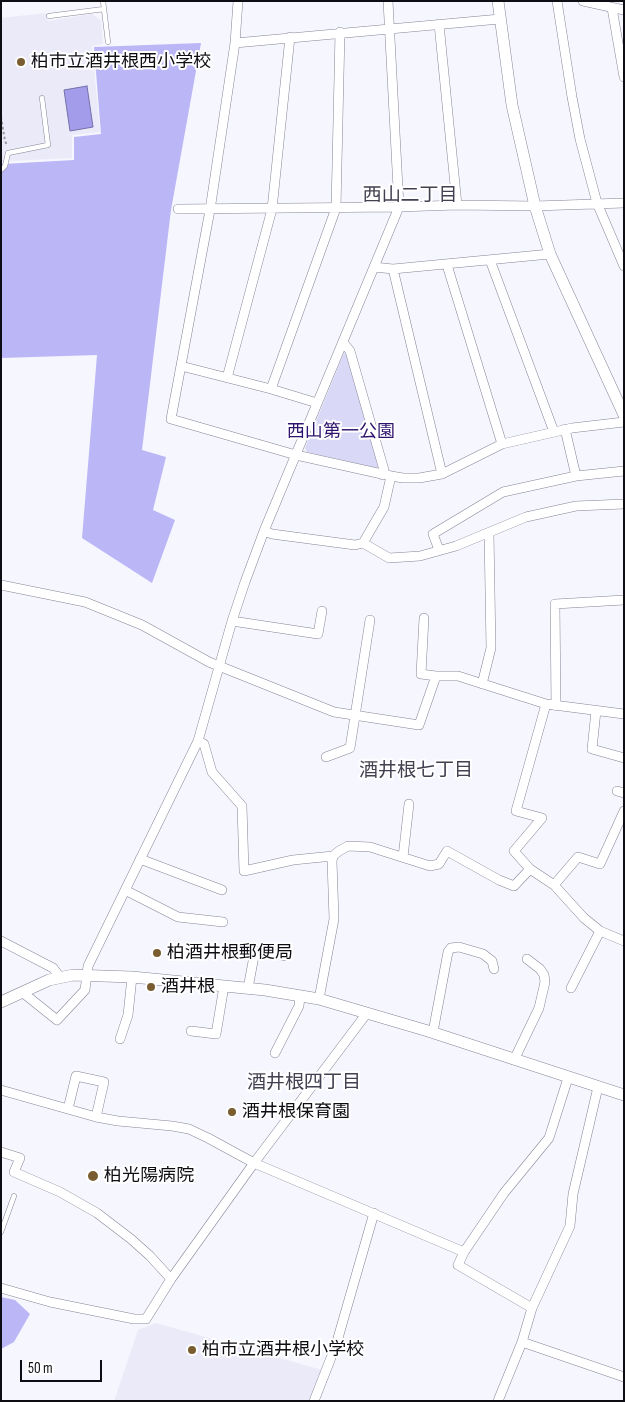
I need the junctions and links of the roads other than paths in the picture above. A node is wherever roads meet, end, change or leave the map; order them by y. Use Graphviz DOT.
graph roads {
  1 [pos="103,1"];
  2 [pos="238,1"];
  3 [pos="388,1"];
  4 [pos="498,1"];
  5 [pos="557,1"];
  6 [pos="583,1"];
  7 [pos="612,8"];
  8 [pos="104,9"];
  9 [pos="624,10"];
  10 [pos="49,16"];
  11 [pos="500,19"];
  12 [pos="439,24"];
  13 [pos="390,29"];
  14 [pos="340,32"];
  15 [pos="290,37"];
  16 [pos="108,42"];
  17 [pos="235,43"];
  18 [pos="624,77"];
  19 [pos="42,98"];
  20 [pos="1,170"];
  21 [pos="597,203"];
  22 [pos="624,203"];
  23 [pos="457,205"];
  24 [pos="535,206"];
  25 [pos="399,207"];
  26 [pos="336,208"];
  27 [pos="178,209"];
  28 [pos="272,209"];
  29 [pos="210,210"];
  30 [pos="621,253"];
  31 [pos="550,254"];
  32 [pos="490,260"];
  33 [pos="447,265"];
  34 [pos="624,266"];
  35 [pos="374,267"];
  36 [pos="393,269"];
  37 [pos="343,342"];
  38 [pos="181,366"];
  39 [pos="227,378"];
  40 [pos="271,389"];
  41 [pos="317,403"];
  42 [pos="624,415"];
  43 [pos="624,422"];
  44 [pos="565,429"];
  45 [pos="554,432"];
  46 [pos="502,444"];
  47 [pos="296,456"];
  48 [pos="624,471"];
  49 [pos="442,474"];
  50 [pos="387,476"];
  51 [pos="576,476"];
  52 [pos="624,504"];
  53 [pos="264,531"];
  54 [pos="489,533"];
  55 [pos="363,543"];
  56 [pos="439,550"];
  57 [pos="1,585"];
  58 [pos="624,600"];
  59 [pos="322,611"];
  60 [pos="424,618"];
  61 [pos="370,620"];
  62 [pos="232,621"];
  63 [pos="219,666"];
  64 [pos="436,676"];
  65 [pos="482,684"];
  66 [pos="546,704"];
  67 [pos="556,706"];
  68 [pos="596,712"];
  69 [pos="624,714"];
  70 [pos="356,715"];
  71 [pos="198,741"];
  72 [pos="326,756"];
  73 [pos="624,758"];
  74 [pos="408,804"];
  75 [pos="624,811"];
  76 [pos="333,856"];
  77 [pos="403,857"];
  78 [pos="140,859"];
  79 [pos="530,869"];
  80 [pos="554,885"];
  81 [pos="125,890"];
  82 [pos="222,890"];
  83 [pos="224,922"];
  84 [pos="600,931"];
  85 [pos="1,941"];
  86 [pos="624,941"];
  87 [pos="287,956"];
  88 [pos="527,959"];
  89 [pos="494,969"];
  90 [pos="87,974"];
  91 [pos="60,977"];
  92 [pos="132,977"];
  93 [pos="224,986"];
  94 [pos="248,988"];
  95 [pos="571,988"];
  96 [pos="22,992"];
  97 [pos="300,996"];
  98 [pos="319,999"];
  99 [pos="1,1002"];
  100 [pos="367,1014"];
  101 [pos="191,1031"];
  102 [pos="433,1032"];
  103 [pos="120,1039"];
  104 [pos="275,1053"];
  105 [pos="514,1060"];
  106 [pos="568,1078"];
  107 [pos="598,1088"];
  108 [pos="1,1090"];
  109 [pos="624,1095"];
  110 [pos="68,1109"];
  111 [pos="96,1117"];
  112 [pos="1,1152"];
  113 [pos="254,1164"];
  114 [pos="14,1196"];
  115 [pos="374,1213"];
  116 [pos="1,1232"];
  117 [pos="464,1252"];
  118 [pos="171,1279"];
  119 [pos="1,1288"];
  120 [pos="532,1308"];
  121 [pos="522,1342"];
  122 [pos="624,1377"];
  123 [pos="314,1401"];
  124 [pos="498,1401"];
  1 -- 8 [label="lane"];
  2 -- 17 [label="street"];
  3 -- 13 [label="street"];
  4 -- 11 [label="street"];
  5 -- 21 [label="street"];
  6 -- 7 [label="street"];
  7 -- 9 [label="street"];
  7 -- 18 [label="street"];
  8 -- 10 [label="lane"];
  8 -- 16 [label="lane"];
  11 -- 12 [label="street"];
  11 -- 24 [label="street"];
  12 -- 13 [label="street"];
  12 -- 23 [label="street"];
  13 -- 14 [label="street"];
  13 -- 25 [label="street"];
  14 -- 15 [label="street"];
  14 -- 26 [label="street"];
  15 -- 17 [label="street"];
  15 -- 28 [label="street"];
  17 -- 29 [label="street"];
  19 -- 20 [label="lane"];
  21 -- 22 [label="street"];
  21 -- 24 [label="street"];
  21 -- 30 [label="street"];
  23 -- 24 [label="street"];
  23 -- 25 [label="street"];
  24 -- 31 [label="street"];
  25 -- 26 [label="street"];
  25 -- 35 [label="street"];
  26 -- 28 [label="street"];
  26 -- 40 [label="street"];
  27 -- 29 [label="street"];
  28 -- 29 [label="street"];
  28 -- 39 [label="street"];
  29 -- 38 [label="street"];
  30 -- 34 [label="street"];
  31 -- 32 [label="street"];
  31 -- 42 [label="street"];
  32 -- 33 [label="street"];
  32 -- 45 [label="street"];
  33 -- 36 [label="street"];
  33 -- 46 [label="street"];
  35 -- 36 [label="street"];
  35 -- 37 [label="street"];
  36 -- 49 [label="street"];
  37 -- 41 [label="street"];
  37 -- 50 [label="street"];
  38 -- 39 [label="street"];
  38 -- 47 [label="street"];
  39 -- 40 [label="street"];
  40 -- 41 [label="street"];
  41 -- 47 [label="street"];
  43 -- 44 [label="street"];
  44 -- 45 [label="street"];
  44 -- 51 [label="street"];
  45 -- 46 [label="street"];
  46 -- 49 [label="street"];
  47 -- 50 [label="street"];
  47 -- 53 [label="street"];
  48 -- 51 [label="street"];
  49 -- 50 [label="street"];
  50 -- 55 [label="street"];
  51 -- 56 [label="street"];
  52 -- 54 [label="street"];
  53 -- 55 [label="street"];
  53 -- 62 [label="street"];
  54 -- 56 [label="street"];
  54 -- 65 [label="street"];
  55 -- 56 [label="street"];
  57 -- 63 [label="street"];
  58 -- 67 [label="street"];
  59 -- 62 [label="street"];
  60 -- 64 [label="street"];
  61 -- 70 [label="street"];
  62 -- 63 [label="street"];
  63 -- 70 [label="street"];
  63 -- 71 [label="street"];
  64 -- 65 [label="street"];
  64 -- 70 [label="street"];
  65 -- 66 [label="street"];
  66 -- 67 [label="street"];
  66 -- 79 [label="street"];
  67 -- 68 [label="street"];
  68 -- 69 [label="street"];
  68 -- 73 [label="street"];
  70 -- 72 [label="street"];
  71 -- 76 [label="street"];
  71 -- 78 [label="street"];
  74 -- 77 [label="street"];
  75 -- 80 [label="street"];
  76 -- 77 [label="street"];
  76 -- 98 [label="street"];
  77 -- 79 [label="street"];
  78 -- 81 [label="street"];
  78 -- 82 [label="street"];
  79 -- 80 [label="street"];
  80 -- 84 [label="street"];
  81 -- 83 [label="street"];
  81 -- 90 [label="street"];
  84 -- 86 [label="street"];
  84 -- 95 [label="street"];
  85 -- 91 [label="street"];
  87 -- 94 [label="street"];
  88 -- 105 [label="street"];
  89 -- 102 [label="street"];
  90 -- 91 [label="street"];
  90 -- 92 [label="street"];
  90 -- 96 [label="street"];
  91 -- 96 [label="street"];
  92 -- 93 [label="street"];
  92 -- 103 [label="street"];
  93 -- 94 [label="street"];
  93 -- 101 [label="street"];
  94 -- 97 [label="street"];
  96 -- 99 [label="street"];
  97 -- 98 [label="street"];
  97 -- 104 [label="street"];
  98 -- 100 [label="street"];
  100 -- 102 [label="street"];
  100 -- 113 [label="street"];
  102 -- 105 [label="street"];
  105 -- 106 [label="street"];
  106 -- 107 [label="street"];
  106 -- 117 [label="street"];
  107 -- 109 [label="street"];
  107 -- 120 [label="street"];
  108 -- 110 [label="street"];
  110 -- 111 [label="street"];
  110 -- 111 [label="street"];
  111 -- 113 [label="street"];
  112 -- 118 [label="street"];
  113 -- 115 [label="street"];
  113 -- 118 [label="street"];
  114 -- 116 [label="lane"];
  115 -- 117 [label="street"];
  115 -- 123 [label="street"];
  117 -- 120 [label="street"];
  118 -- 119 [label="street"];
  120 -- 121 [label="street"];
  121 -- 122 [label="street"];
  121 -- 124 [label="street"];
}
